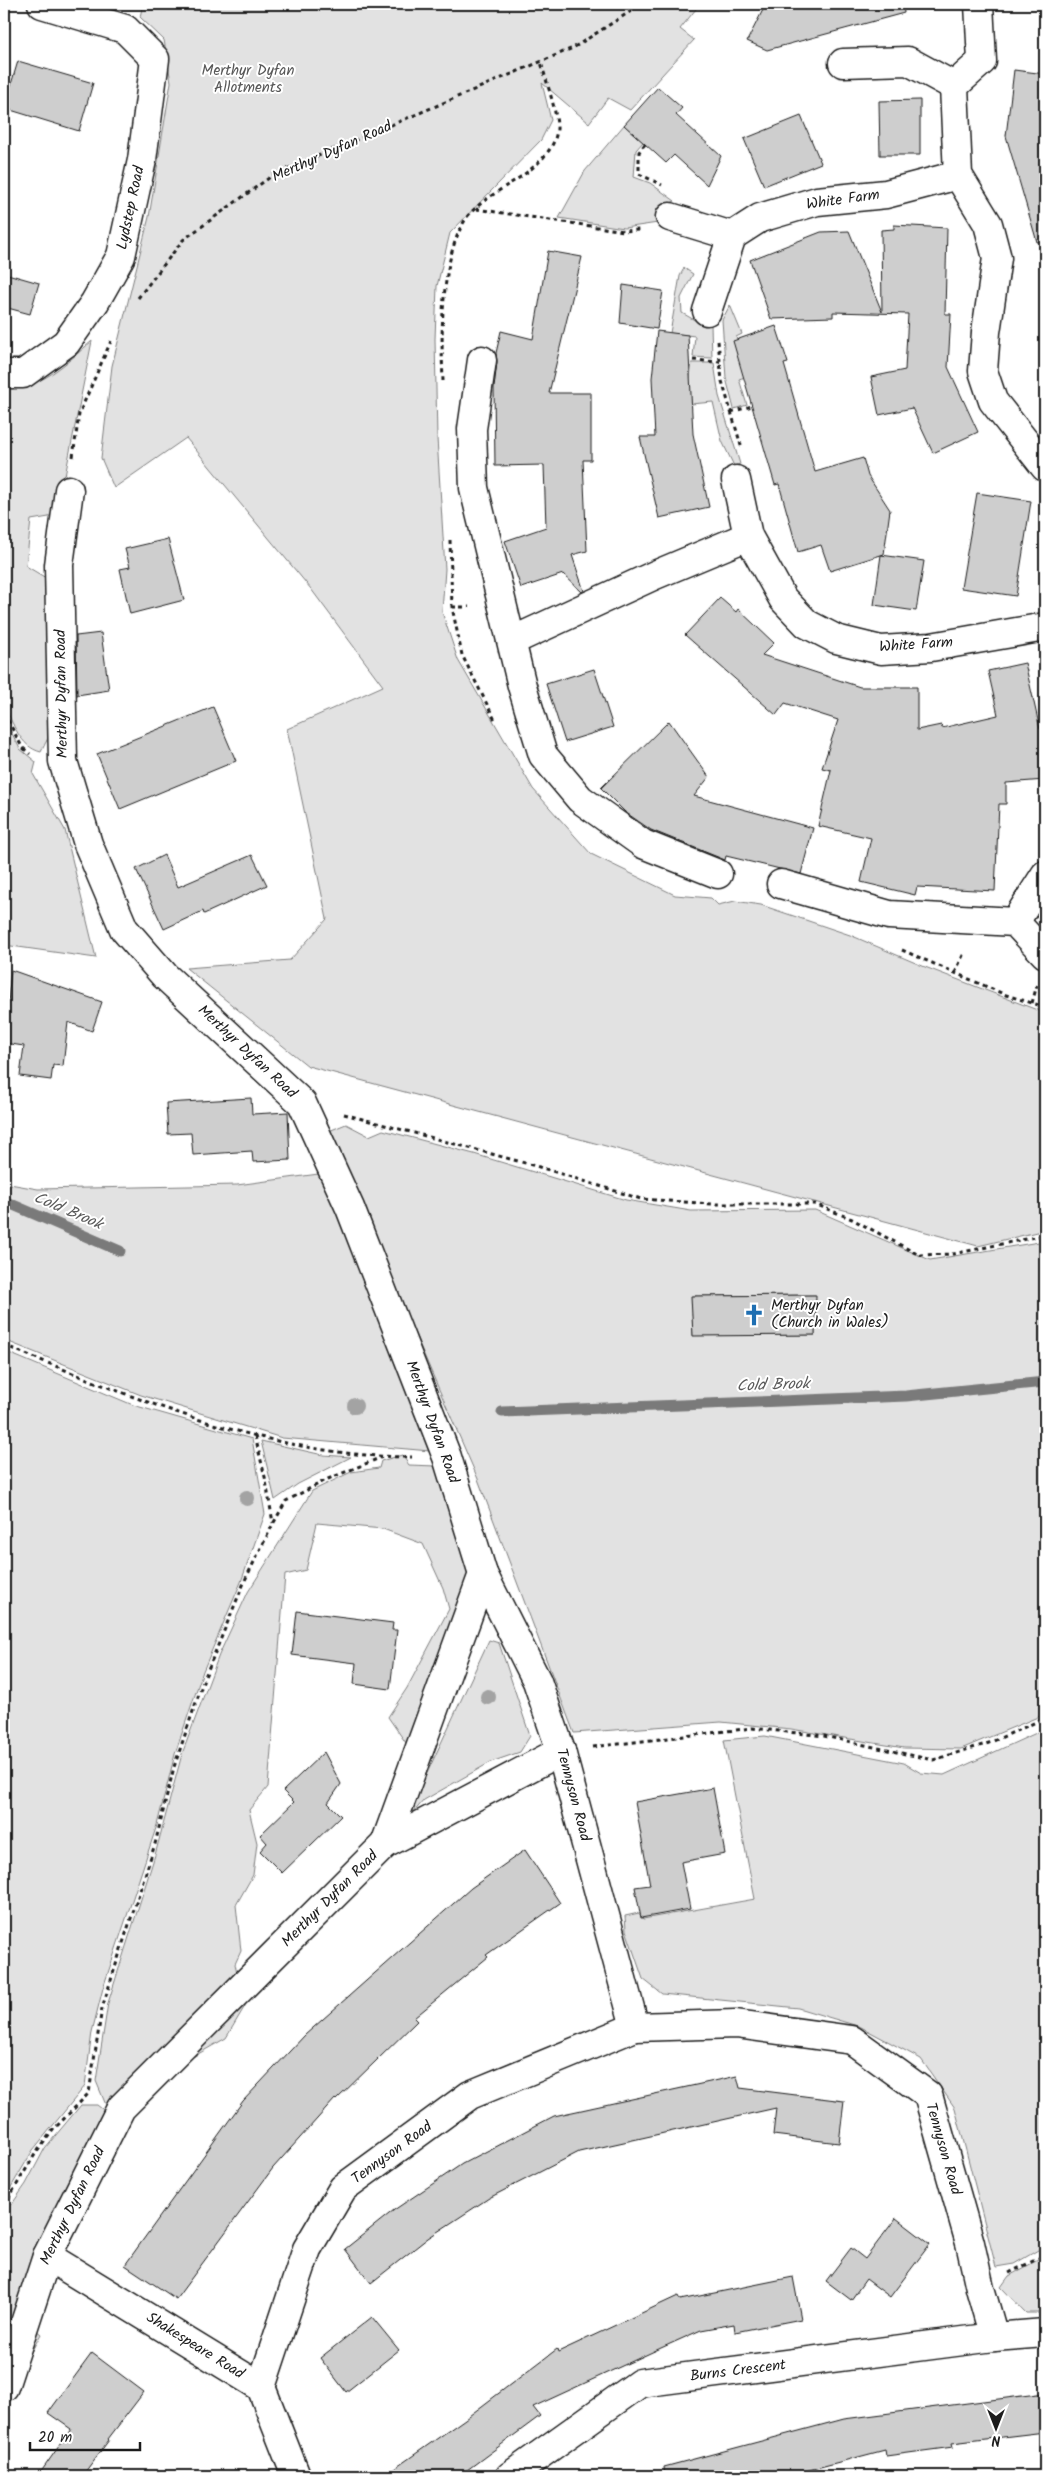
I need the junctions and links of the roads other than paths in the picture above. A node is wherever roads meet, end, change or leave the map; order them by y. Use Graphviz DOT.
graph roads {
  1 [pos="42,4"];
  2 [pos="979,4"];
  3 [pos="842,62"];
  4 [pos="954,86"];
  5 [pos="958,175"];
  6 [pos="679,219"];
  7 [pos="732,236"];
  8 [pos="707,311"];
  9 [pos="482,360"];
  10 [pos="4,374"];
  11 [pos="1045,467"];
  12 [pos="736,480"];
  13 [pos="69,490"];
  14 [pos="748,536"];
  15 [pos="1045,627"];
  16 [pos="512,641"];
  17 [pos="718,874"];
  18 [pos="1045,875"];
  19 [pos="781,884"];
  20 [pos="1015,922"];
  21 [pos="1045,954"];
  22 [pos="483,1574"];
  23 [pos="561,1751"];
  24 [pos="385,1844"];
  25 [pos="635,2027"];
  26 [pos="47,2256"];
  27 [pos="1045,2332"];
  28 [pos="994,2337"];
  29 [pos="4,2387"];
  30 [pos="261,2387"];
  31 [pos="296,2476"];
  32 [pos="510,2476"];
  1 -- 10 [label="street, Lydstep Road"];
  2 -- 4 [label="street"];
  3 -- 4 [label="street"];
  4 -- 5 [label="street"];
  5 -- 7 [label="street, White Farm"];
  5 -- 11 [label="street"];
  6 -- 7 [label="street"];
  7 -- 8 [label="street"];
  9 -- 16 [label="street"];
  12 -- 14 [label="street, White Farm"];
  13 -- 22 [label="street, Merthyr Dyfan Road"];
  14 -- 15 [label="street, White Farm"];
  14 -- 16 [label="street"];
  16 -- 17 [label="street"];
  18 -- 20 [label="street"];
  19 -- 20 [label="street"];
  20 -- 21 [label="street"];
  22 -- 23 [label="street, Tennyson Road"];
  22 -- 24 [label="street, Merthyr Dyfan Road"];
  23 -- 24 [label="street"];
  23 -- 25 [label="street, Tennyson Road"];
  24 -- 26 [label="street, Merthyr Dyfan Road"];
  25 -- 28 [label="street, Tennyson Road"];
  25 -- 30 [label="street, Tennyson Road"];
  26 -- 29 [label="street, Merthyr Dyfan Road"];
  26 -- 30 [label="street, Shakespeare Road"];
  27 -- 28 [label="street"];
  28 -- 32 [label="street, Burns Crescent"];
  30 -- 31 [label="street, Shakespeare Road"];
}
